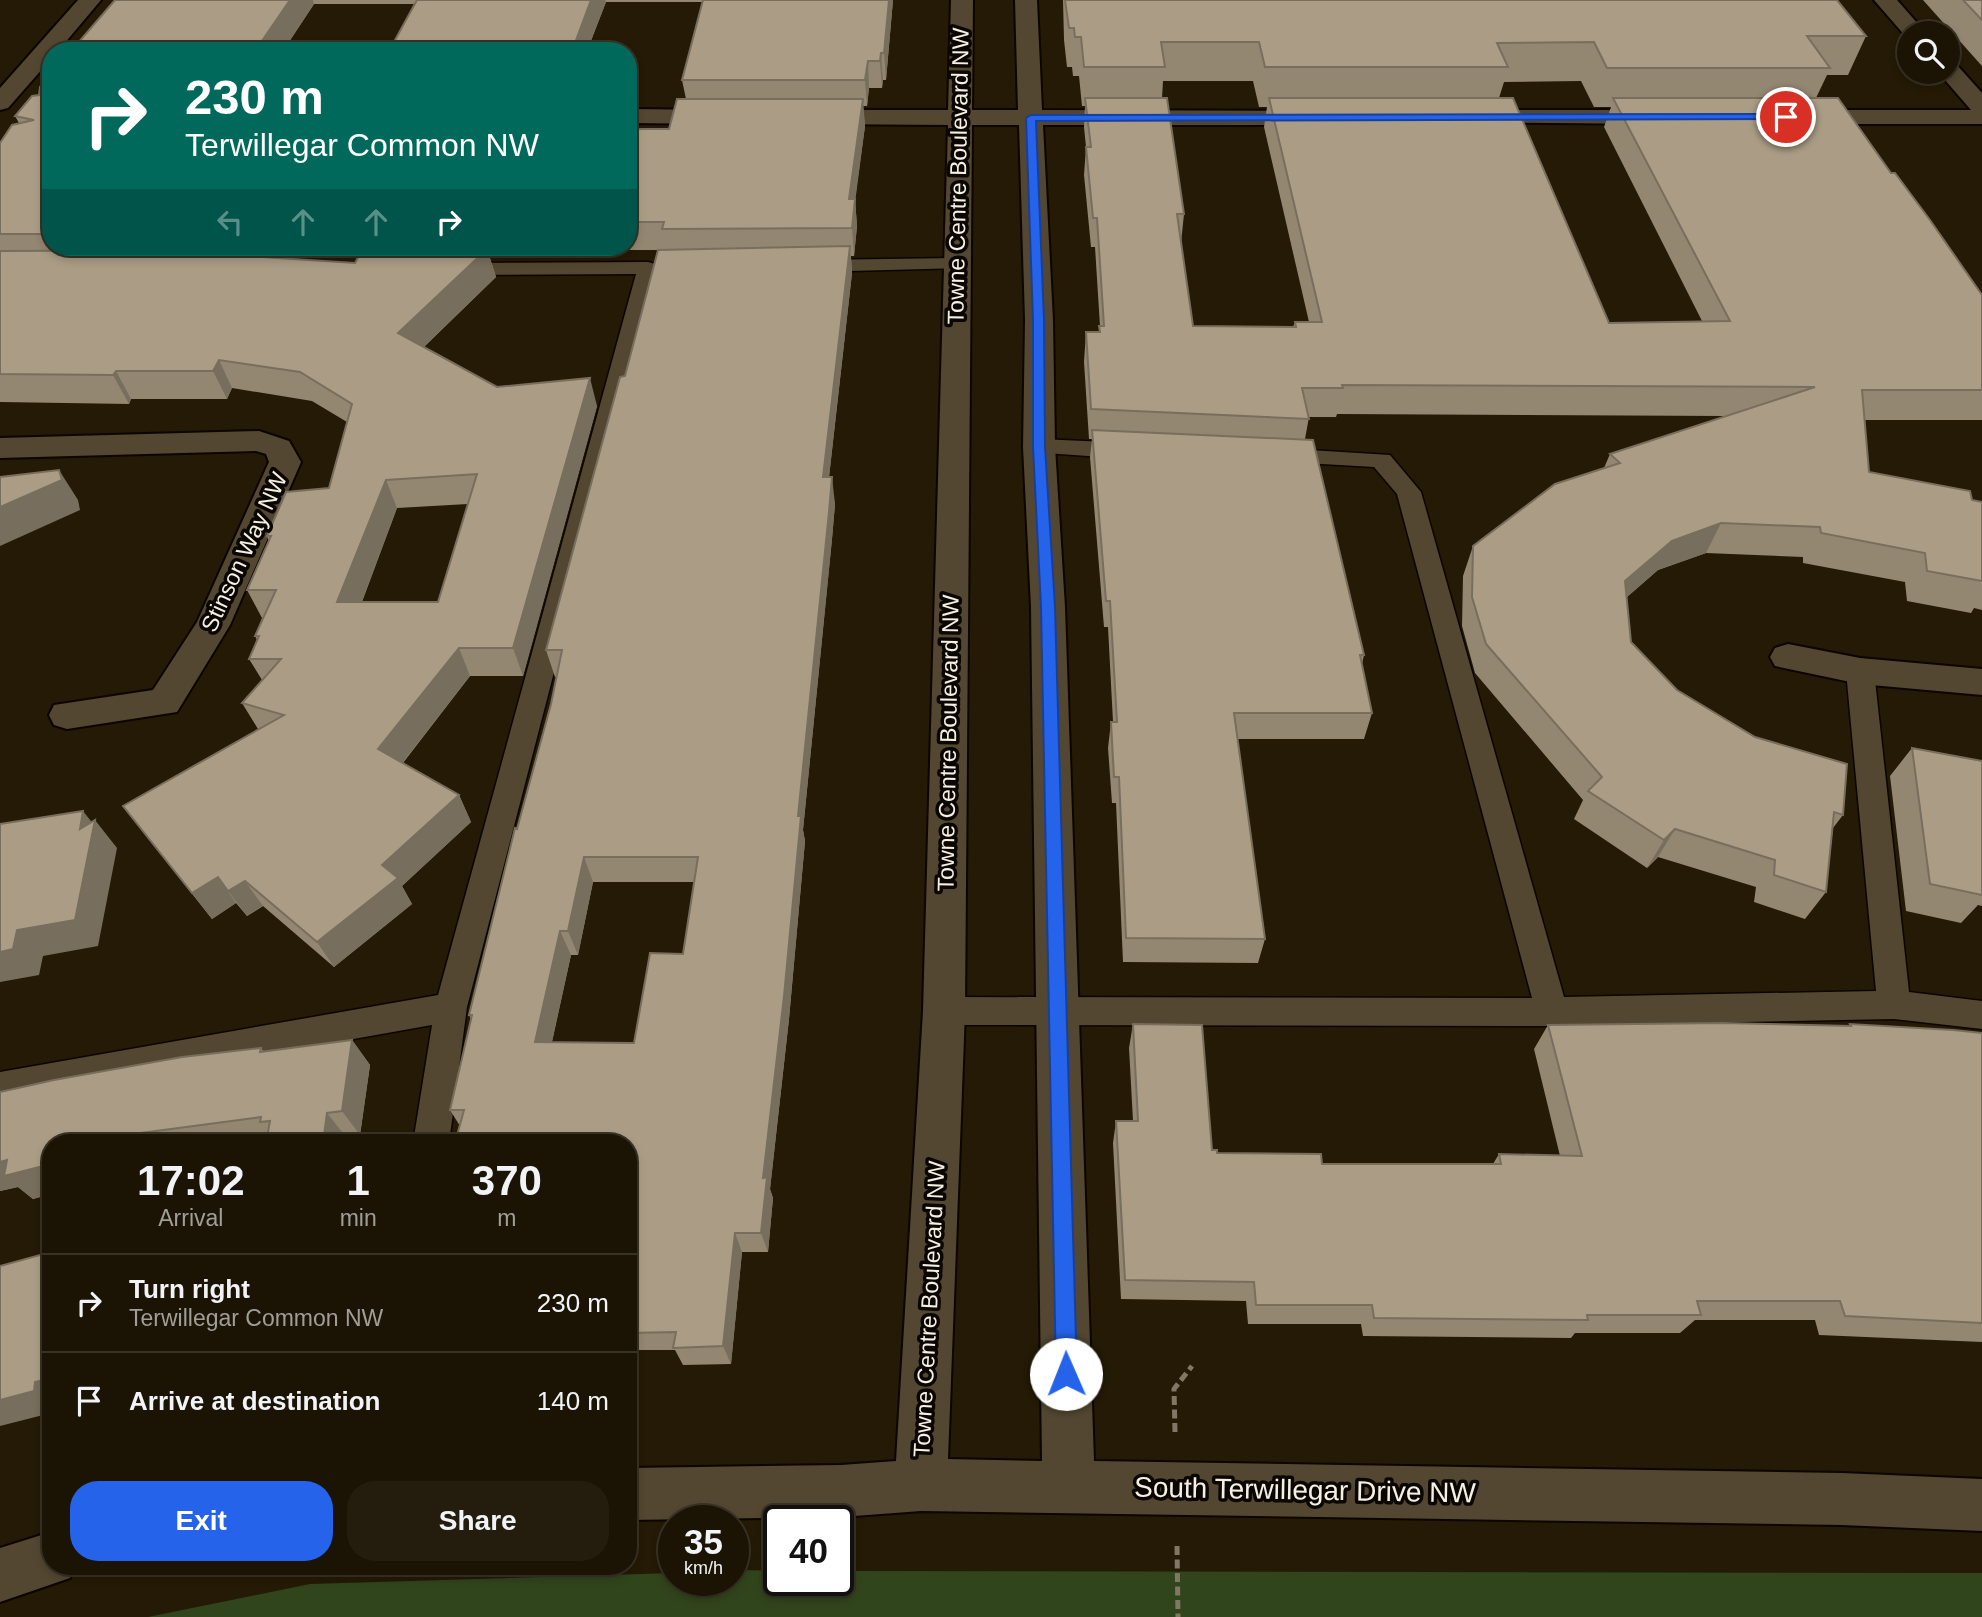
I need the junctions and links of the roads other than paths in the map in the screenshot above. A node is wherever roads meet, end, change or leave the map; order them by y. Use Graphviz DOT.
graph roads {
  1 [pos="90,0"];
  2 [pos="962,0"];
  3 [pos="1026,0"];
  4 [pos="1885,0"];
  5 [pos="1904,21"];
  6 [pos="53,42"];
  7 [pos="42,55"];
  8 [pos="1960,83"];
  9 [pos="0,103"];
  10 [pos="1982,108"];
  11 [pos="0,113"];
  12 [pos="25,113"];
  13 [pos="637,116"];
  14 [pos="752,117"];
  15 [pos="793,117"];
  16 [pos="1451,117"];
  17 [pos="1688,117"];
  18 [pos="1772,117"];
  19 [pos="1982,117"];
  20 [pos="959,118"];
  21 [pos="1031,118"];
  22 [pos="1339,118"];
  23 [pos="956,264"];
  24 [pos="788,266"];
  25 [pos="648,268"];
  26 [pos="676,268"];
  27 [pos="427,269"];
  28 [pos="1039,447"];
  29 [pos="0,448"];
  30 [pos="1162,452"];
  31 [pos="1258,456"];
  32 [pos="1788,656"];
  33 [pos="1860,671"];
  34 [pos="1982,682"];
  35 [pos="67,715"];
  36 [pos="1894,1005"];
  37 [pos="452,1007"];
  38 [pos="944,1011"];
  39 [pos="1058,1011"];
  40 [pos="1552,1012"];
  41 [pos="1982,1015"];
  42 [pos="0,1087"];
  43 [pos="432,1134"];
  44 [pos="921,1485"];
  45 [pos="1069,1486"];
  46 [pos="637,1494"];
  47 [pos="1982,1505"];
  48 [pos="42,1562"];
  49 [pos="0,1575"];
  1 -- 6 [label="street"];
  2 -- 20 [label="street, Towne Centre Boulevard NW"];
  3 -- 21 [label="street"];
  4 -- 5 [label="street"];
  7 -- 9 [label="street"];
  8 -- 10 [label="street"];
  11 -- 12 [label="street"];
  13 -- 14 [label="street"];
  15 -- 20 [label="street"];
  16 -- 17 [label="street"];
  18 -- 19 [label="street"];
  20 -- 21 [label="street"];
  20 -- 23 [label="street, Towne Centre Boulevard NW"];
  21 -- 22 [label="street"];
  21 -- 28 [label="street"];
  23 -- 24 [label="lane"];
  23 -- 38 [label="street, Towne Centre Boulevard NW"];
  25 -- 26 [label="lane"];
  25 -- 27 [label="lane"];
  25 -- 37 [label="lane"];
  28 -- 30 [label="lane"];
  28 -- 39 [label="street"];
  29 -- 35 [label="street, Stinson Way NW"];
  31 -- 40 [label="lane"];
  32 -- 33 [label="street"];
  33 -- 34 [label="street"];
  33 -- 36 [label="lane"];
  36 -- 40 [label="lane"];
  36 -- 41 [label="lane"];
  37 -- 42 [label="lane"];
  37 -- 43 [label="lane"];
  38 -- 39 [label="lane"];
  38 -- 44 [label="street, Towne Centre Boulevard NW"];
  39 -- 40 [label="lane"];
  39 -- 45 [label="street"];
  44 -- 45 [label="street, South Terwillegar Drive NW"];
  44 -- 46 [label="street, South Terwillegar Drive NW"];
  45 -- 47 [label="street, South Terwillegar Drive NW"];
  48 -- 49 [label="street"];
}
